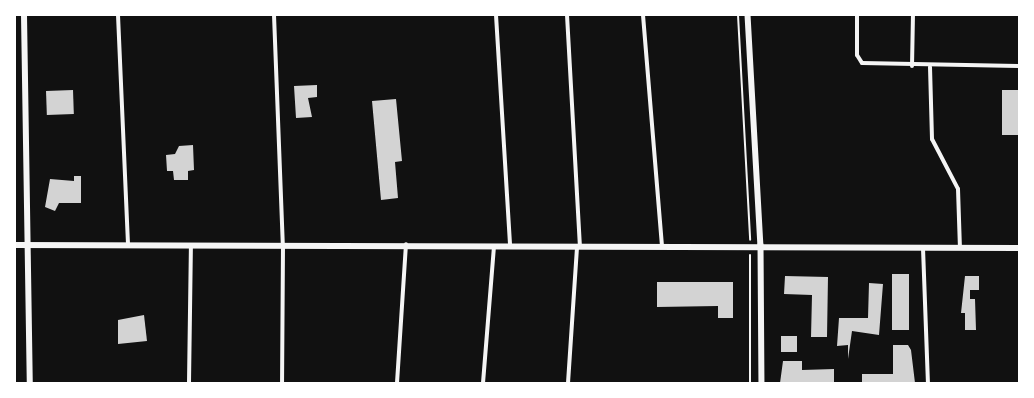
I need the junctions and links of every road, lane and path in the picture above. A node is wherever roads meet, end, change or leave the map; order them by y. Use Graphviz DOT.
graph roads {
  1 [pos="24,15"];
  2 [pos="118,15"];
  3 [pos="274,15"];
  4 [pos="496,15"];
  5 [pos="567,15"];
  6 [pos="643,15"];
  7 [pos="738,15"];
  8 [pos="748,15"];
  9 [pos="856,15"];
  10 [pos="913,15"];
  11 [pos="912,66"];
  12 [pos="1019,66"];
  13 [pos="930,67"];
  14 [pos="128,244"];
  15 [pos="191,244"];
  16 [pos="406,244"];
  17 [pos="494,244"];
  18 [pos="510,244"];
  19 [pos="15,245"];
  20 [pos="26,245"];
  21 [pos="579,245"];
  22 [pos="662,245"];
  23 [pos="750,245"];
  24 [pos="761,245"];
  25 [pos="284,246"];
  26 [pos="923,248"];
  27 [pos="960,248"];
  28 [pos="1019,248"];
  29 [pos="30,383"];
  30 [pos="189,383"];
  31 [pos="282,383"];
  32 [pos="397,383"];
  33 [pos="483,383"];
  34 [pos="568,383"];
  35 [pos="750,383"];
  36 [pos="762,383"];
  37 [pos="928,383"];
  1 -- 20 [label="main road"];
  2 -- 14 [label="street"];
  3 -- 25 [label="street"];
  4 -- 18 [label="street"];
  5 -- 21 [label="street"];
  6 -- 22 [label="street"];
  7 -- 23 [label="path"];
  8 -- 24 [label="main road"];
  9 -- 11 [label="street"];
  10 -- 11 [label="street"];
  11 -- 13 [label="street"];
  12 -- 13 [label="street"];
  13 -- 27 [label="street"];
  14 -- 15 [label="main road"];
  14 -- 20 [label="main road"];
  15 -- 25 [label="main road"];
  15 -- 30 [label="street"];
  16 -- 17 [label="main road"];
  16 -- 25 [label="main road"];
  16 -- 32 [label="street"];
  17 -- 18 [label="main road"];
  17 -- 33 [label="street"];
  18 -- 21 [label="main road"];
  19 -- 20 [label="main road"];
  20 -- 29 [label="main road"];
  21 -- 22 [label="main road"];
  21 -- 34 [label="street"];
  22 -- 23 [label="main road"];
  23 -- 24 [label="main road"];
  23 -- 35 [label="path"];
  24 -- 26 [label="main road"];
  24 -- 36 [label="main road"];
  25 -- 31 [label="street"];
  26 -- 27 [label="main road"];
  26 -- 37 [label="street"];
  27 -- 28 [label="main road"];
}
